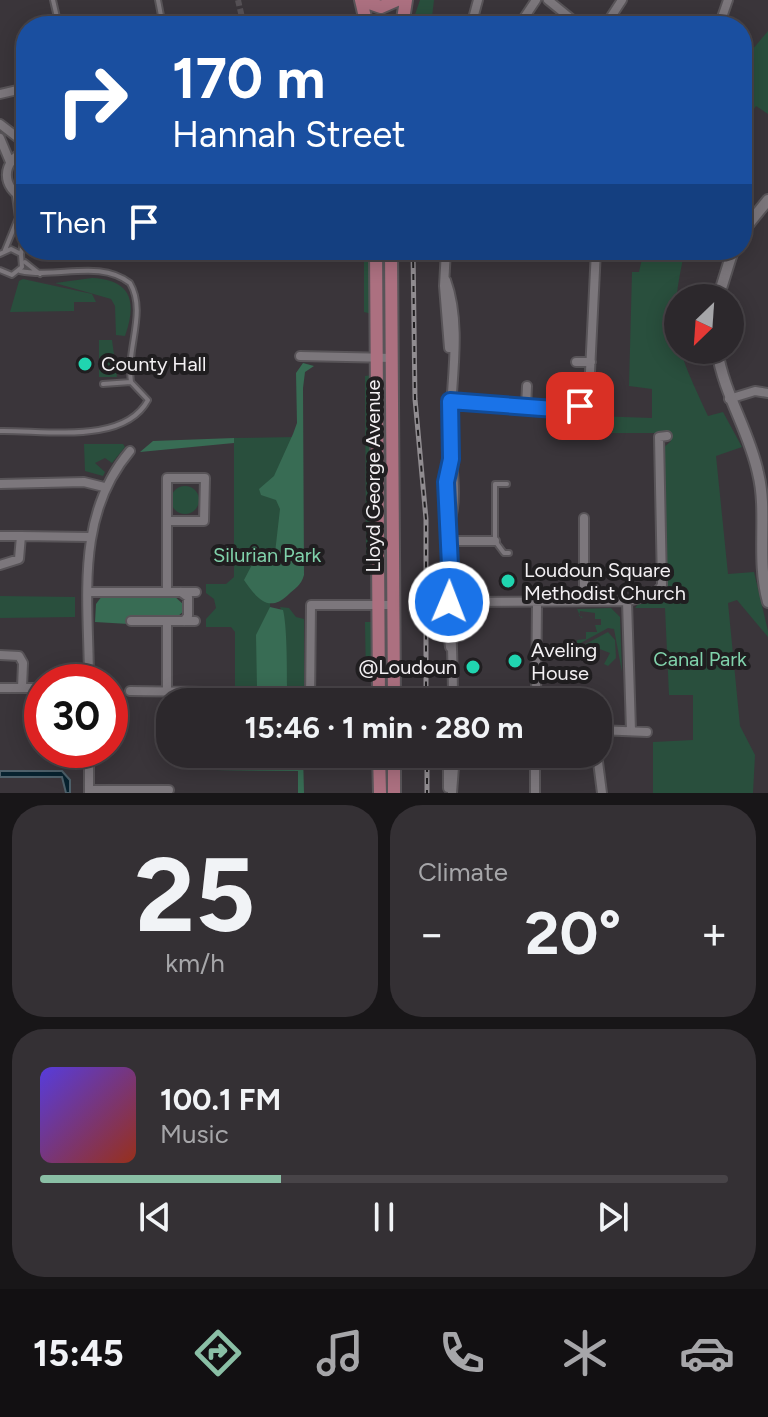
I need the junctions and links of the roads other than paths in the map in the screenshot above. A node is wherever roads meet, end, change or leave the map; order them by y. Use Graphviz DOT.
graph roads {
  1 [pos="361,0"];
  2 [pos="397,0"];
  3 [pos="548,0"];
  4 [pos="568,16"];
  5 [pos="0,124"];
  6 [pos="16,136"];
  7 [pos="0,138"];
  8 [pos="16,158"];
  9 [pos="9,163"];
  10 [pos="0,171"];
  11 [pos="0,186"];
  12 [pos="14,192"];
  13 [pos="768,200"];
  14 [pos="16,205"];
  15 [pos="752,220"];
  16 [pos="16,223"];
  17 [pos="5,250"];
  18 [pos="16,253"];
  19 [pos="0,254"];
  20 [pos="376,260"];
  21 [pos="391,260"];
  22 [pos="446,260"];
  23 [pos="595,260"];
  24 [pos="730,260"];
  25 [pos="23,261"];
  26 [pos="0,270"];
  27 [pos="20,271"];
  28 [pos="42,275"];
  29 [pos="722,284"];
  30 [pos="300,356"];
  31 [pos="377,358"];
  32 [pos="392,358"];
  33 [pos="576,362"];
  34 [pos="591,362"];
  35 [pos="720,364"];
  36 [pos="131,382"];
  37 [pos="103,384"];
  38 [pos="527,386"];
  39 [pos="768,393"];
  40 [pos="729,399"];
  41 [pos="450,401"];
  42 [pos="526,407"];
  43 [pos="0,431"];
  44 [pos="667,436"];
  45 [pos="130,451"];
  46 [pos="0,484"];
  47 [pos="507,484"];
  48 [pos="104,487"];
  49 [pos="584,518"];
  50 [pos="167,521"];
  51 [pos="0,536"];
  52 [pos="21,536"];
  53 [pos="89,537"];
  54 [pos="449,541"];
  55 [pos="495,541"];
  56 [pos="509,553"];
  57 [pos="0,565"];
  58 [pos="765,573"];
  59 [pos="89,592"];
  60 [pos="167,592"];
  61 [pos="180,592"];
  62 [pos="196,592"];
  63 [pos="310,594"];
  64 [pos="449,601"];
  65 [pos="584,601"];
  66 [pos="627,601"];
  67 [pos="768,602"];
  68 [pos="537,603"];
  69 [pos="311,605"];
  70 [pos="379,605"];
  71 [pos="394,605"];
  72 [pos="131,621"];
  73 [pos="167,621"];
  74 [pos="184,621"];
  75 [pos="195,621"];
  76 [pos="0,655"];
  77 [pos="89,664"];
  78 [pos="1,688"];
  79 [pos="22,688"];
  80 [pos="167,688"];
  81 [pos="310,688"];
  82 [pos="379,688"];
  83 [pos="394,688"];
  84 [pos="452,688"];
  85 [pos="536,688"];
  86 [pos="130,691"];
  87 [pos="156,692"];
  88 [pos="612,730"];
  89 [pos="631,731"];
  90 [pos="647,732"];
  91 [pos="89,768"];
  92 [pos="379,768"];
  93 [pos="394,768"];
  94 [pos="449,768"];
  95 [pos="453,768"];
  96 [pos="535,768"];
  97 [pos="599,768"];
  98 [pos="169,790"];
  99 [pos="89,791"];
  100 [pos="380,793"];
  101 [pos="394,793"];
  102 [pos="450,793"];
  103 [pos="535,793"];
  104 [pos="602,793"];
  1 -- 2 [label="main road"];
  3 -- 4 [label="street"];
  5 -- 6 [label="street"];
  7 -- 9 [label="street"];
  8 -- 9 [label="street"];
  9 -- 10 [label="street"];
  9 -- 12 [label="street"];
  11 -- 12 [label="street"];
  12 -- 14 [label="lane"];
  13 -- 15 [label="street"];
  16 -- 17 [label="lane"];
  17 -- 18 [label="lane"];
  17 -- 19 [label="lane"];
  20 -- 31 [label="main road, Lloyd George Avenue"];
  21 -- 32 [label="main road, Lloyd George Avenue"];
  22 -- 41 [label="street"];
  23 -- 34 [label="street"];
  24 -- 29 [label="street"];
  25 -- 27 [label="lane"];
  25 -- 28 [label="lane"];
  26 -- 27 [label="lane"];
  27 -- 28 [label="lane"];
  28 -- 36 [label="lane"];
  30 -- 31 [label="street"];
  31 -- 32 [label="street"];
  31 -- 70 [label="main road, Lloyd George Avenue"];
  32 -- 71 [label="main road, Lloyd George Avenue"];
  33 -- 34 [label="street"];
  34 -- 42 [label="street"];
  35 -- 40 [label="street"];
  36 -- 37 [label="lane"];
  36 -- 43 [label="lane"];
  38 -- 42 [label="street"];
  39 -- 40 [label="street"];
  40 -- 58 [label="street"];
  41 -- 42 [label="street"];
  41 -- 54 [label="street"];
  44 -- 66 [label="street"];
  45 -- 48 [label="street"];
  46 -- 48 [label="street"];
  47 -- 55 [label="lane"];
  48 -- 53 [label="street"];
  49 -- 65 [label="street"];
  50 -- 50 [label="street"];
  50 -- 60 [label="street"];
  51 -- 52 [label="street"];
  52 -- 53 [label="street"];
  52 -- 57 [label="street"];
  53 -- 59 [label="street"];
  54 -- 55 [label="street"];
  54 -- 64 [label="street"];
  55 -- 56 [label="lane"];
  58 -- 67 [label="street"];
  59 -- 60 [label="street"];
  59 -- 77 [label="street"];
  60 -- 61 [label="street"];
  61 -- 62 [label="street"];
  61 -- 74 [label="street"];
  63 -- 69 [label="lane"];
  64 -- 68 [label="street"];
  64 -- 84 [label="street"];
  65 -- 66 [label="street"];
  65 -- 68 [label="street"];
  66 -- 89 [label="street"];
  68 -- 85 [label="street"];
  69 -- 70 [label="street"];
  69 -- 81 [label="street"];
  70 -- 71 [label="street"];
  70 -- 82 [label="main road, Lloyd George Avenue"];
  71 -- 83 [label="main road, Lloyd George Avenue"];
  72 -- 73 [label="street"];
  73 -- 74 [label="street"];
  73 -- 80 [label="street"];
  74 -- 75 [label="street"];
  76 -- 79 [label="street"];
  78 -- 79 [label="street"];
  86 -- 87 [label="street"];
  88 -- 89 [label="street"];
  89 -- 90 [label="street"];
  91 -- 99 [label="street"];
  92 -- 100 [label="main road"];
  93 -- 101 [label="main road"];
  94 -- 102 [label="street"];
  95 -- 102 [label="street"];
  96 -- 103 [label="street"];
  97 -- 104 [label="street"];
  98 -- 99 [label="street"];
}
